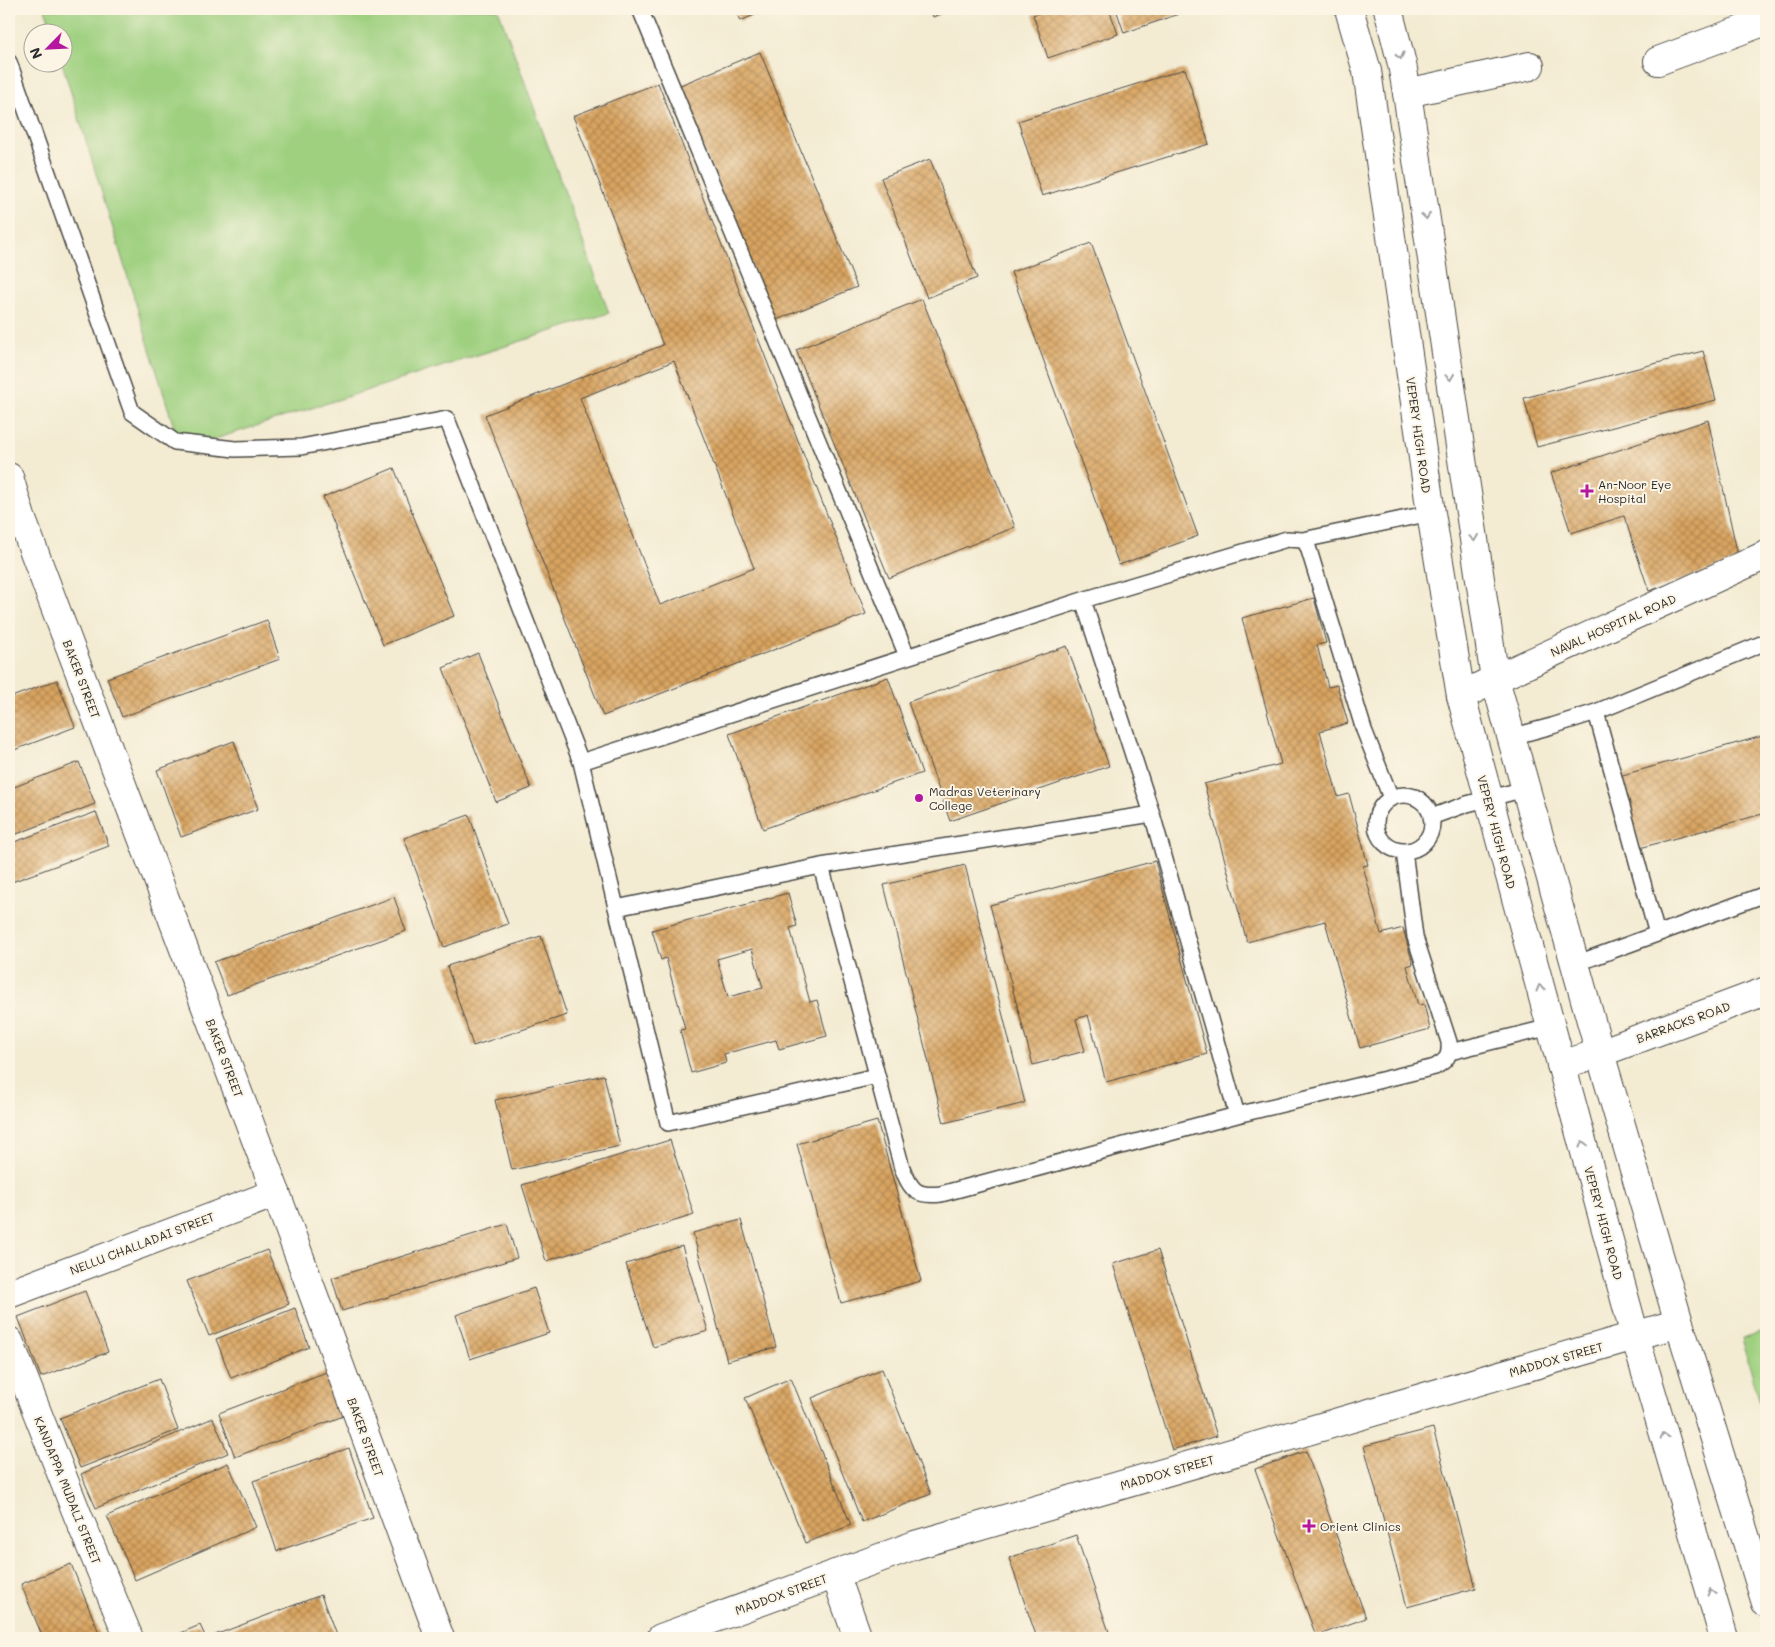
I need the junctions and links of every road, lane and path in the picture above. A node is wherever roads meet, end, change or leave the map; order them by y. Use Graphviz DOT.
graph roads {
  1 [pos="640,9"];
  2 [pos="1349,9"];
  3 [pos="1388,9"];
  4 [pos="1766,21"];
  5 [pos="1658,61"];
  6 [pos="9,62"];
  7 [pos="1530,66"];
  8 [pos="1407,93"];
  9 [pos="9,477"];
  10 [pos="1431,513"];
  11 [pos="15,520"];
  12 [pos="1303,540"];
  13 [pos="1766,555"];
  14 [pos="1083,600"];
  15 [pos="1766,642"];
  16 [pos="907,656"];
  17 [pos="1495,679"];
  18 [pos="1461,696"];
  19 [pos="1596,712"];
  20 [pos="1511,737"];
  21 [pos="580,762"];
  22 [pos="1525,789"];
  23 [pos="1390,798"];
  24 [pos="1488,798"];
  25 [pos="1152,814"];
  26 [pos="1431,816"];
  27 [pos="1404,851"];
  28 [pos="821,866"];
  29 [pos="1766,894"];
  30 [pos="616,908"];
  31 [pos="1657,934"];
  32 [pos="1575,964"];
  33 [pos="1766,991"];
  34 [pos="1550,1027"];
  35 [pos="1450,1052"];
  36 [pos="1600,1053"];
  37 [pos="1562,1066"];
  38 [pos="877,1076"];
  39 [pos="1237,1115"];
  40 [pos="276,1193"];
  41 [pos="9,1294"];
  42 [pos="1679,1323"];
  43 [pos="1635,1336"];
  44 [pos="9,1341"];
  45 [pos="834,1574"];
  46 [pos="1766,1604"];
  47 [pos="129,1638"];
  48 [pos="440,1638"];
  49 [pos="661,1638"];
  50 [pos="858,1638"];
  51 [pos="1724,1638"];
  1 -- 16 [label="lane"];
  2 -- 10 [label="street, VEPERY HIGH ROAD"];
  3 -- 8 [label="street, one-way"];
  4 -- 5 [label="street"];
  6 -- 21 [label="lane"];
  7 -- 8 [label="street"];
  8 -- 17 [label="street, one-way"];
  9 -- 11 [label="street, BAKER STREET"];
  10 -- 12 [label="lane"];
  10 -- 18 [label="street, VEPERY HIGH ROAD"];
  11 -- 40 [label="street, BAKER STREET"];
  12 -- 14 [label="lane"];
  12 -- 23 [label="lane"];
  13 -- 17 [label="street, NAVAL HOSPITAL ROAD"];
  14 -- 16 [label="lane"];
  14 -- 25 [label="lane"];
  15 -- 19 [label="lane"];
  16 -- 21 [label="lane"];
  17 -- 18 [label="street, NAVAL HOSPITAL ROAD"];
  17 -- 20 [label="street"];
  18 -- 24 [label="street, VEPERY HIGH ROAD"];
  19 -- 20 [label="lane"];
  19 -- 31 [label="lane"];
  20 -- 22 [label="street"];
  21 -- 30 [label="lane"];
  22 -- 24 [label="lane"];
  22 -- 32 [label="street"];
  23 -- 26 [label="lane"];
  23 -- 27 [label="lane"];
  24 -- 26 [label="lane"];
  34 -- 24 [label="street, VEPERY HIGH ROAD, one-way"];
  25 -- 28 [label="lane"];
  25 -- 39 [label="lane"];
  26 -- 27 [label="lane"];
  27 -- 35 [label="lane"];
  28 -- 30 [label="lane"];
  28 -- 38 [label="lane"];
  29 -- 31 [label="lane"];
  30 -- 38 [label="lane"];
  31 -- 32 [label="lane"];
  32 -- 36 [label="street"];
  33 -- 36 [label="street, BARRACKS ROAD"];
  34 -- 35 [label="lane"];
  34 -- 37 [label="street, VEPERY HIGH ROAD"];
  35 -- 39 [label="lane"];
  36 -- 37 [label="street, BARRACKS ROAD"];
  36 -- 42 [label="street"];
  43 -- 37 [label="street, VEPERY HIGH ROAD, one-way"];
  38 -- 39 [label="lane"];
  40 -- 41 [label="street, NELLU CHALLADAI STREET"];
  40 -- 48 [label="street, BAKER STREET"];
  42 -- 43 [label="street, MADDOX STREET"];
  42 -- 46 [label="street"];
  43 -- 45 [label="street, MADDOX STREET"];
  51 -- 43 [label="street, VEPERY HIGH ROAD, one-way"];
  44 -- 47 [label="street, KANDAPPA MUDALI STREET"];
  45 -- 49 [label="street, MADDOX STREET"];
  45 -- 50 [label="street"];
}
